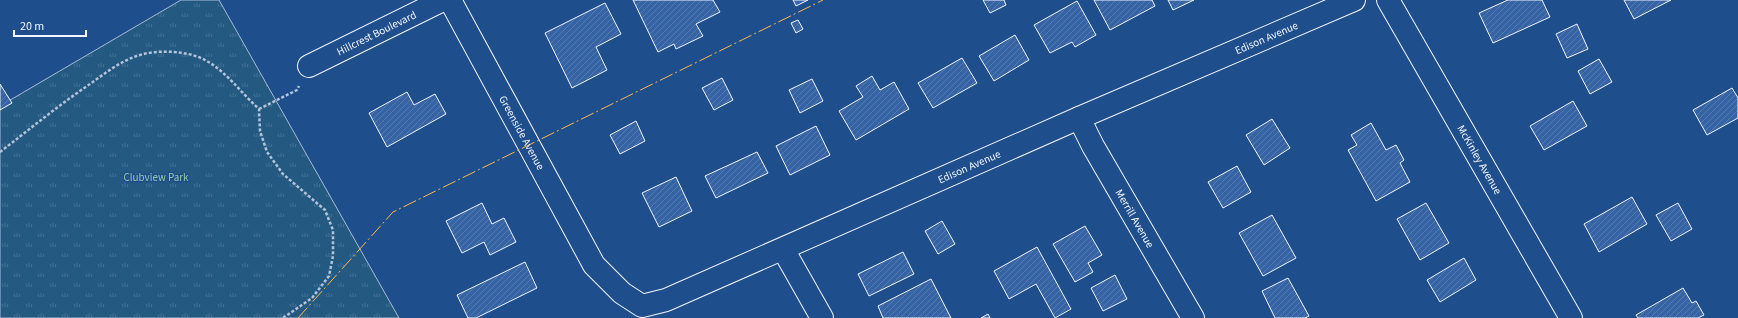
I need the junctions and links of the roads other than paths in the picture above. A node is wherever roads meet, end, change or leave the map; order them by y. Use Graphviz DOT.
graph roads {
  1 [pos="443,0"];
  2 [pos="450,0"];
  3 [pos="1354,0"];
  4 [pos="1388,0"];
  5 [pos="310,66"];
  6 [pos="1079,118"];
  7 [pos="783,249"];
  8 [pos="594,265"];
  9 [pos="822,318"];
  10 [pos="1193,318"];
  11 [pos="1571,318"];
  1 -- 5 [label="street, Hillcrest Boulevard"];
  2 -- 8 [label="street, Greenside Avenue"];
  3 -- 6 [label="street, Edison Avenue"];
  4 -- 11 [label="street, McKinley Avenue"];
  6 -- 7 [label="street, Edison Avenue"];
  6 -- 10 [label="street, Merrill Avenue"];
  7 -- 8 [label="street, Edison Avenue"];
  7 -- 9 [label="street"];
}
